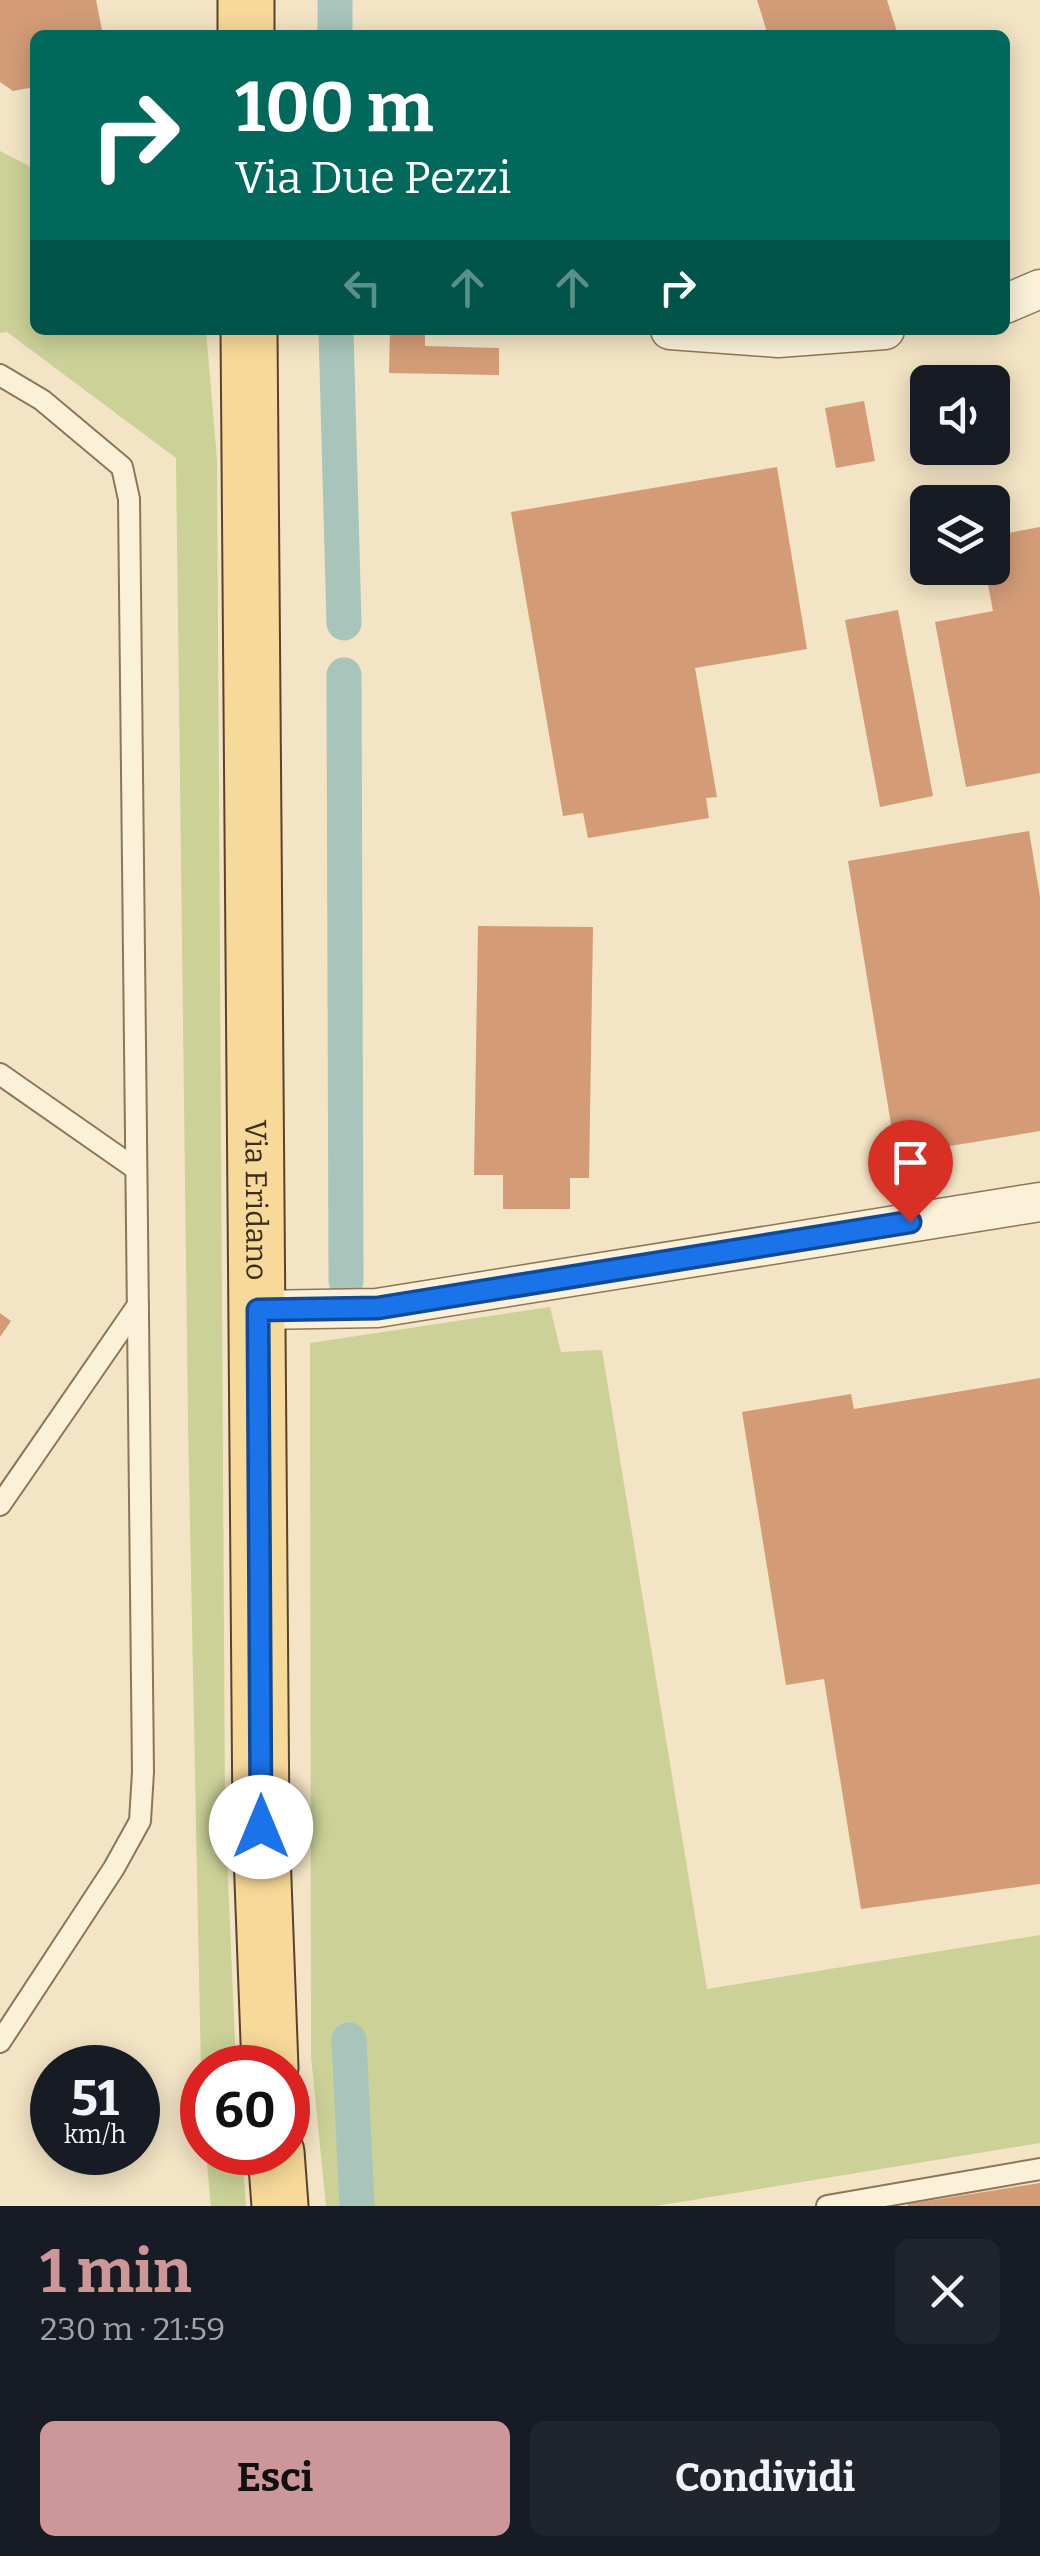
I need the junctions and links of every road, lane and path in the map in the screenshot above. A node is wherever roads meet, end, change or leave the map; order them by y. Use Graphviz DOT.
graph roads {
  1 [pos="246,0"];
  2 [pos="246,30"];
  3 [pos="1040,290"];
  4 [pos="1010,302"];
  5 [pos="249,335"];
  6 [pos="738,335"];
  7 [pos="818,335"];
  8 [pos="0,375"];
  9 [pos="0,1074"];
  10 [pos="136,1169"];
  11 [pos="1040,1202"];
  12 [pos="138,1305"];
  13 [pos="278,1310"];
  14 [pos="0,1505"];
  15 [pos="0,2042"];
  16 [pos="269,2045"];
  17 [pos="1040,2169"];
  18 [pos="278,2175"];
  19 [pos="280,2206"];
  20 [pos="826,2206"];
  1 -- 2 [label="main road"];
  3 -- 4 [label="street"];
  5 -- 13 [label="main road, Via Eridano"];
  6 -- 7 [label="street"];
  8 -- 10 [label="lane"];
  9 -- 10 [label="lane"];
  10 -- 12 [label="lane"];
  11 -- 13 [label="street"];
  12 -- 14 [label="lane"];
  12 -- 15 [label="lane"];
  13 -- 16 [label="main road, Via Eridano"];
  17 -- 20 [label="lane"];
  18 -- 19 [label="main road"];
}
